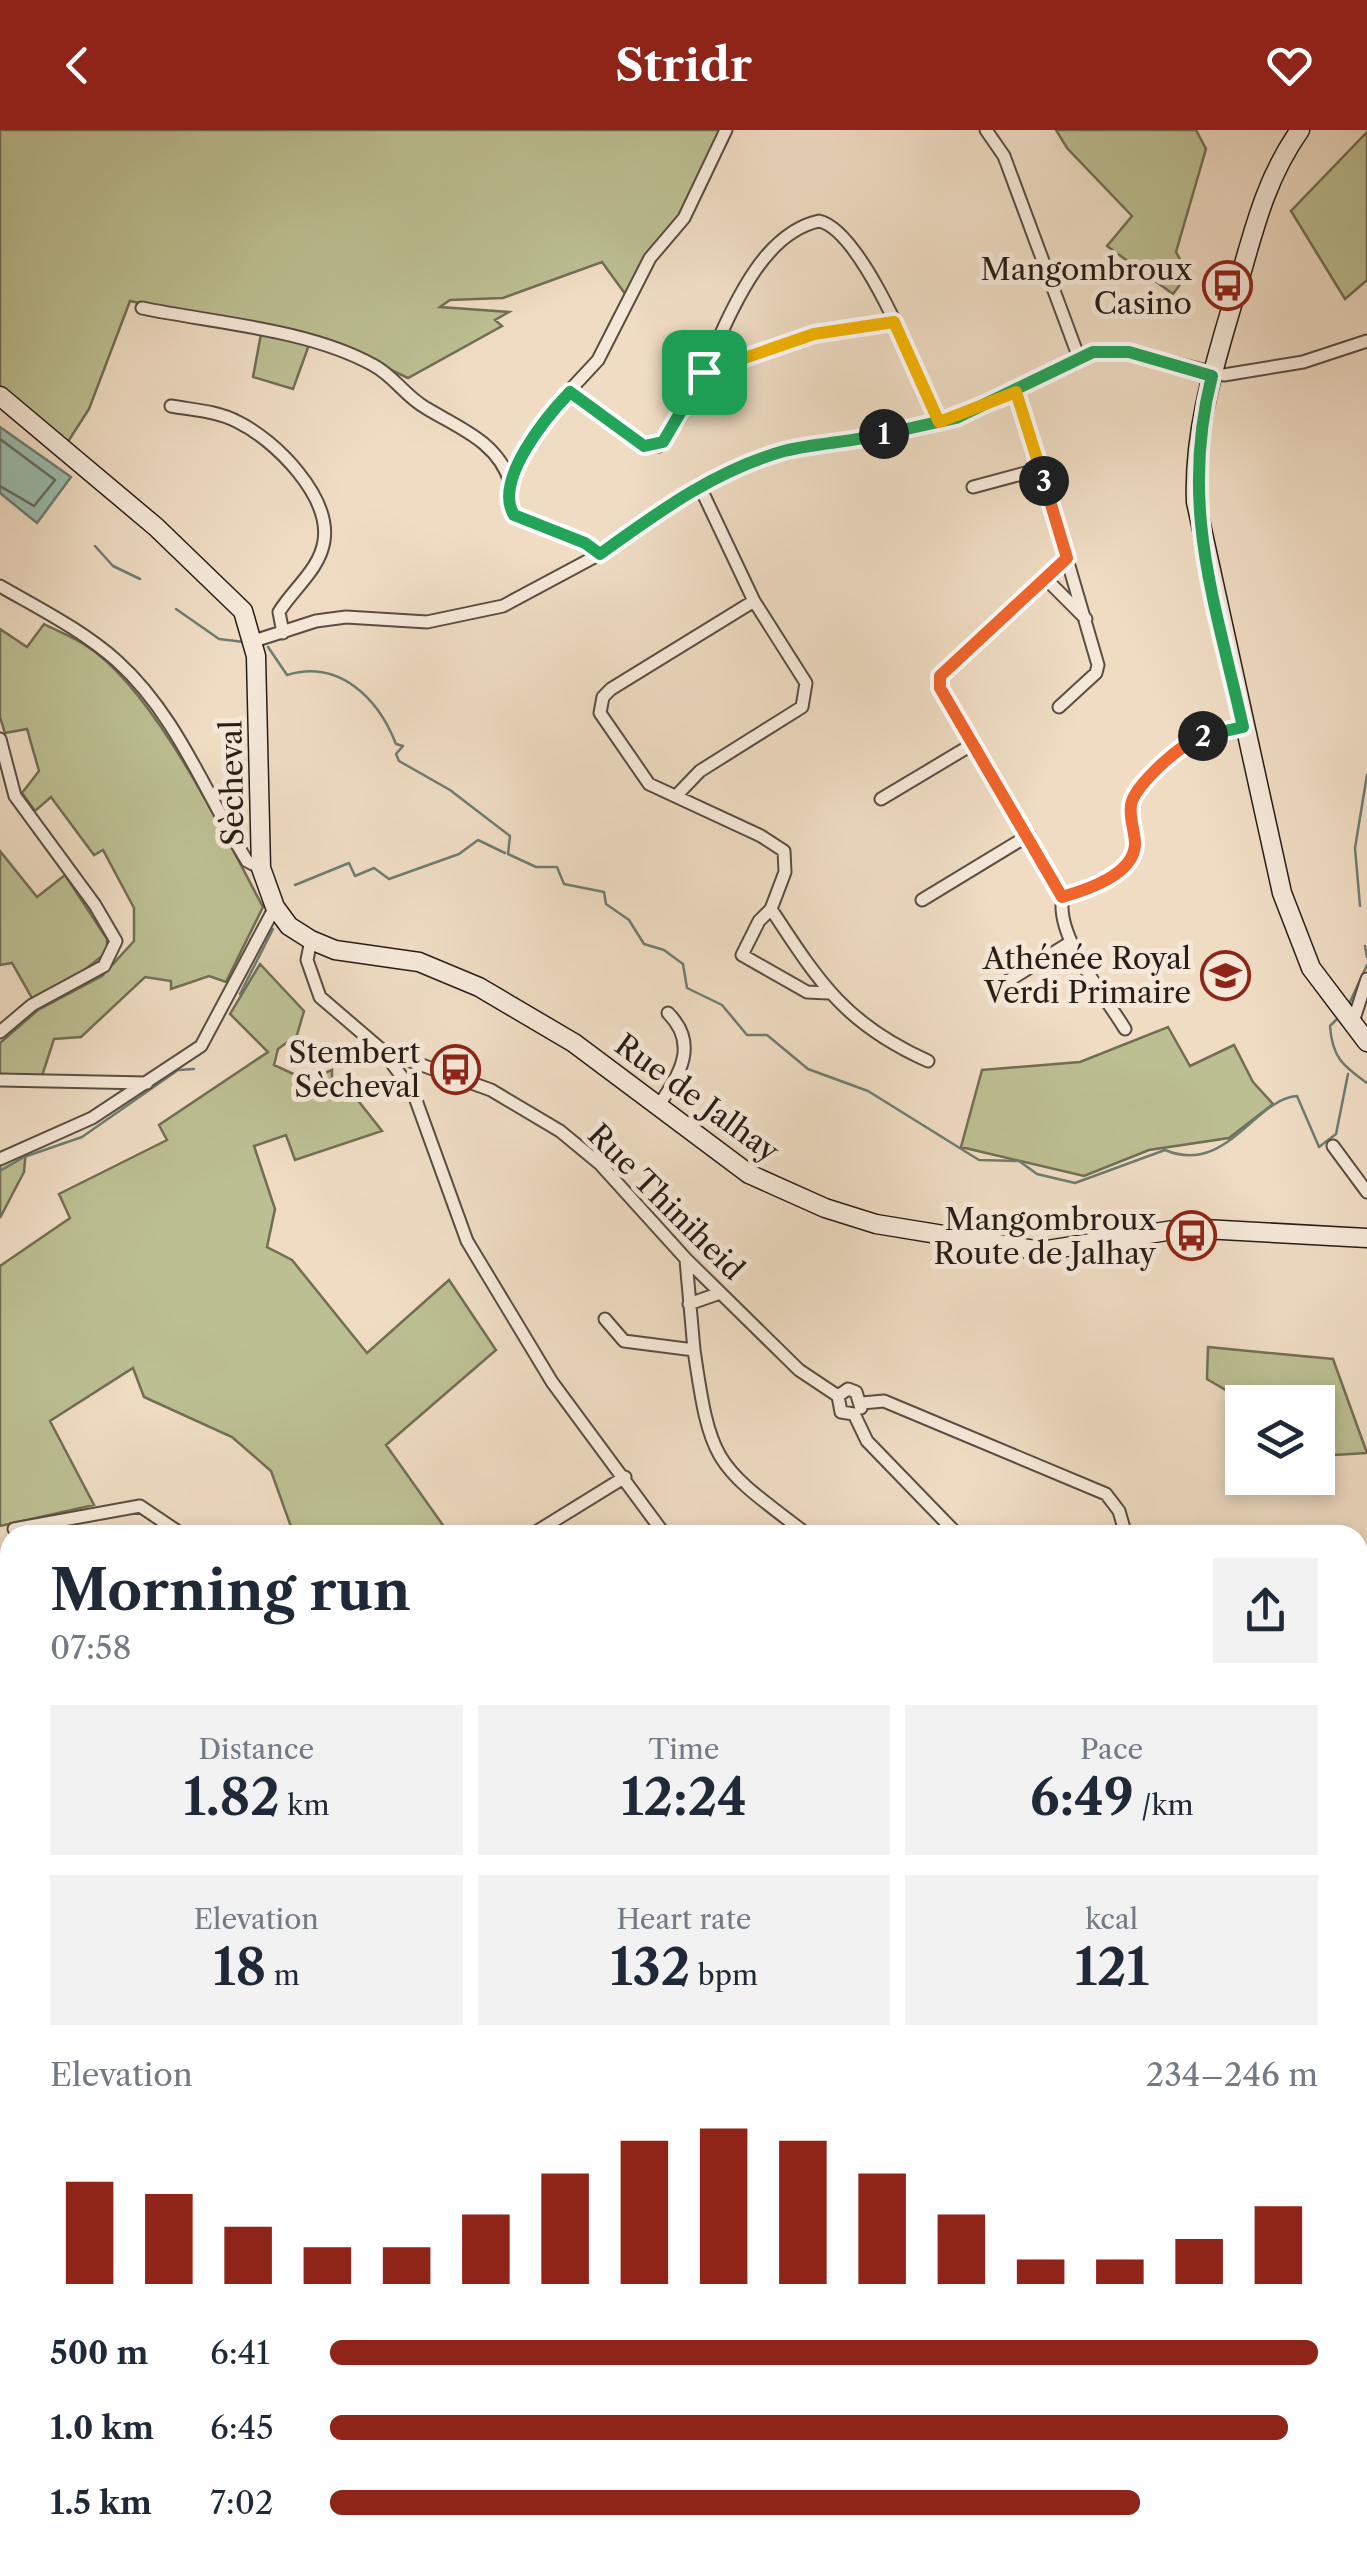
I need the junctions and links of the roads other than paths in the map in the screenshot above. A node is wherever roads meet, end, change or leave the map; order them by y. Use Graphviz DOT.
graph roads {
  1 [pos="726,130"];
  2 [pos="986,130"];
  3 [pos="1300,130"];
  4 [pos="142,308"];
  5 [pos="894,322"];
  6 [pos="1367,341"];
  7 [pos="1079,358"];
  8 [pos="704,372"];
  9 [pos="1212,376"];
  10 [pos="570,392"];
  11 [pos="1016,392"];
  12 [pos="0,396"];
  13 [pos="171,406"];
  14 [pos="939,422"];
  15 [pos="1040,469"];
  16 [pos="510,482"];
  17 [pos="700,487"];
  18 [pos="973,487"];
  19 [pos="600,554"];
  20 [pos="1067,558"];
  21 [pos="1047,580"];
  22 [pos="0,586"];
  23 [pos="754,601"];
  24 [pos="1088,621"];
  25 [pos="284,632"];
  26 [pos="255,649"];
  27 [pos="1059,706"];
  28 [pos="1243,727"];
  29 [pos="0,739"];
  30 [pos="973,744"];
  31 [pos="676,796"];
  32 [pos="881,799"];
  33 [pos="1029,835"];
  34 [pos="261,868"];
  35 [pos="1062,897"];
  36 [pos="922,900"];
  37 [pos="275,907"];
  38 [pos="771,909"];
  39 [pos="311,940"];
  40 [pos="1071,942"];
  41 [pos="1367,979"];
  42 [pos="1003,984"];
  43 [pos="828,994"];
  44 [pos="668,1013"];
  45 [pos="1352,1026"];
  46 [pos="1125,1029"];
  47 [pos="0,1032"];
  48 [pos="1367,1042"];
  49 [pos="383,1052"];
  50 [pos="928,1061"];
  51 [pos="0,1080"];
  52 [pos="147,1083"];
  53 [pos="658,1105"];
  54 [pos="1332,1146"];
  55 [pos="0,1159"];
  56 [pos="1367,1192"];
  57 [pos="1367,1238"];
  58 [pos="686,1260"];
  59 [pos="720,1293"];
  60 [pos="690,1304"];
  61 [pos="605,1318"];
  62 [pos="694,1350"];
  63 [pos="838,1396"];
  64 [pos="858,1409"];
  65 [pos="625,1478"];
  66 [pos="40,1525"];
  67 [pos="168,1525"];
  68 [pos="547,1525"];
  69 [pos="658,1525"];
  70 [pos="794,1525"];
  71 [pos="948,1525"];
  72 [pos="1123,1525"];
  1 -- 10 [label="street"];
  2 -- 7 [label="street"];
  3 -- 9 [label="main road"];
  4 -- 16 [label="street"];
  5 -- 8 [label="street"];
  5 -- 8 [label="street"];
  5 -- 14 [label="street"];
  6 -- 9 [label="street"];
  7 -- 9 [label="street"];
  7 -- 11 [label="street"];
  8 -- 10 [label="street"];
  9 -- 28 [label="main road"];
  10 -- 16 [label="street"];
  11 -- 14 [label="street"];
  11 -- 15 [label="street"];
  12 -- 26 [label="main road"];
  13 -- 25 [label="street"];
  14 -- 17 [label="street"];
  15 -- 18 [label="street"];
  15 -- 20 [label="street"];
  16 -- 19 [label="street"];
  17 -- 19 [label="street"];
  17 -- 23 [label="street"];
  19 -- 25 [label="street"];
  20 -- 21 [label="street"];
  20 -- 24 [label="street"];
  21 -- 24 [label="street"];
  21 -- 30 [label="street"];
  22 -- 34 [label="street"];
  23 -- 31 [label="street"];
  23 -- 31 [label="street"];
  24 -- 27 [label="street"];
  25 -- 26 [label="street"];
  26 -- 34 [label="main road, Sècheval"];
  28 -- 35 [label="street"];
  28 -- 45 [label="main road"];
  29 -- 47 [label="street"];
  30 -- 32 [label="street"];
  30 -- 33 [label="street"];
  31 -- 38 [label="street"];
  33 -- 35 [label="street"];
  33 -- 36 [label="street"];
  34 -- 37 [label="main road, Sècheval"];
  35 -- 40 [label="street"];
  37 -- 39 [label="main road"];
  37 -- 52 [label="street"];
  38 -- 43 [label="street"];
  38 -- 43 [label="street"];
  39 -- 49 [label="street"];
  39 -- 53 [label="main road, Rue de Jalhay"];
  40 -- 42 [label="street"];
  40 -- 46 [label="street"];
  41 -- 45 [label="street"];
  43 -- 50 [label="street"];
  44 -- 53 [label="street"];
  45 -- 48 [label="main road"];
  49 -- 58 [label="street, Rue Thiniheid"];
  49 -- 65 [label="street"];
  51 -- 52 [label="street"];
  52 -- 55 [label="street"];
  53 -- 57 [label="main road, Rue de Jalhay"];
  54 -- 56 [label="street"];
  58 -- 59 [label="street, Rue Thiniheid"];
  58 -- 60 [label="street"];
  59 -- 60 [label="street"];
  59 -- 63 [label="street, Rue Thiniheid"];
  60 -- 62 [label="street"];
  61 -- 62 [label="street"];
  62 -- 70 [label="street"];
  63 -- 64 [label="street, Rue Thiniheid"];
  63 -- 64 [label="street, Rue Thiniheid"];
  64 -- 71 [label="street"];
  64 -- 72 [label="street, Rue Thiniheid"];
  65 -- 68 [label="street"];
  65 -- 69 [label="street"];
  66 -- 67 [label="street"];
}
